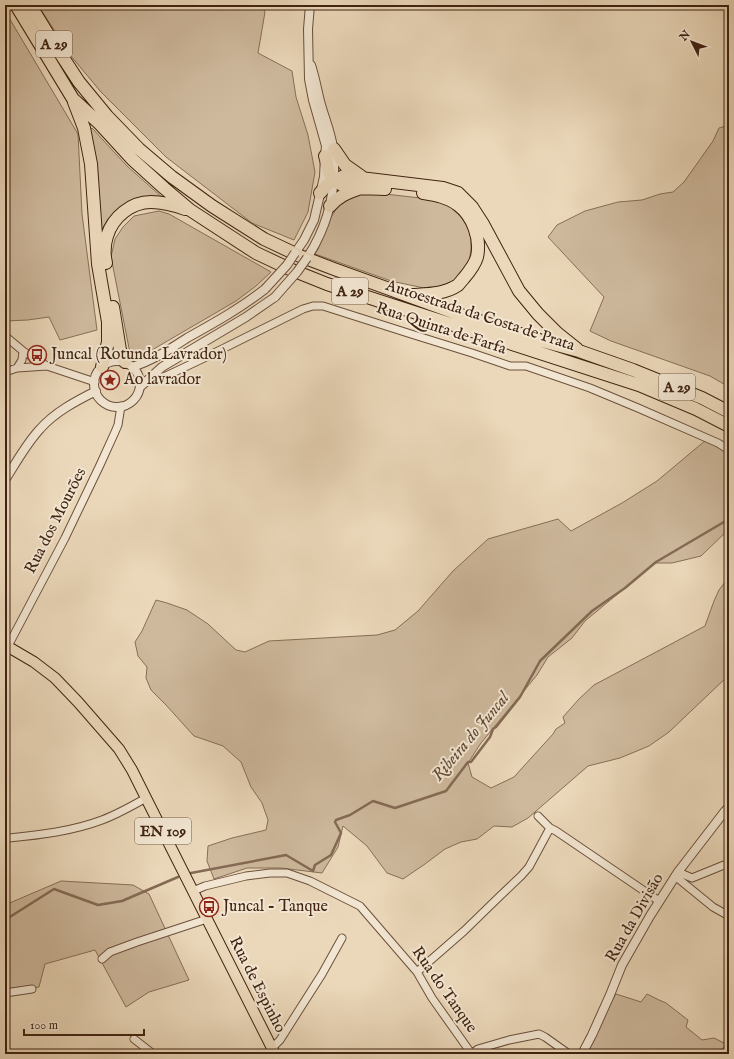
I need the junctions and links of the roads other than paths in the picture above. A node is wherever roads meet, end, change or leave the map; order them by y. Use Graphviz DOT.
graph roads {
  1 [pos="16,5"];
  2 [pos="30,5"];
  3 [pos="310,5"];
  4 [pos="73,99"];
  5 [pos="330,152"];
  6 [pos="335,179"];
  7 [pos="364,183"];
  8 [pos="320,193"];
  9 [pos="330,206"];
  10 [pos="190,210"];
  11 [pos="407,295"];
  12 [pos="5,336"];
  13 [pos="23,351"];
  14 [pos="579,351"];
  15 [pos="128,364"];
  16 [pos="47,366"];
  17 [pos="102,367"];
  18 [pos="17,368"];
  19 [pos="5,372"];
  20 [pos="95,382"];
  21 [pos="143,384"];
  22 [pos="96,391"];
  23 [pos="121,406"];
  24 [pos="729,412"];
  25 [pos="729,426"];
  26 [pos="729,450"];
  27 [pos="5,480"];
  28 [pos="6,646"];
  29 [pos="146,798"];
  30 [pos="729,807"];
  31 [pos="538,816"];
  32 [pos="550,828"];
  33 [pos="5,839"];
  34 [pos="729,865"];
  35 [pos="676,874"];
  36 [pos="193,891"];
  37 [pos="659,901"];
  38 [pos="729,916"];
  39 [pos="207,919"];
  40 [pos="342,938"];
  41 [pos="102,959"];
  42 [pos="417,972"];
  43 [pos="32,989"];
  44 [pos="5,993"];
  45 [pos="134,1039"];
  46 [pos="273,1051"];
  47 [pos="153,1054"];
  48 [pos="471,1054"];
  49 [pos="569,1054"];
  50 [pos="582,1054"];
  1 -- 4 [label="highway, Autoestrada da Costa de Prata / A 29"];
  2 -- 11 [label="highway, Autoestrada da Costa de Prata / A 29"];
  3 -- 5 [label="street"];
  4 -- 10 [label="highway, Autoestrada da Costa de Prata / A 29"];
  4 -- 17 [label="highway"];
  5 -- 6 [label="highway"];
  5 -- 7 [label="highway"];
  5 -- 8 [label="street"];
  6 -- 7 [label="highway"];
  6 -- 8 [label="highway"];
  6 -- 9 [label="street"];
  7 -- 9 [label="highway"];
  7 -- 11 [label="highway"];
  7 -- 14 [label="highway"];
  8 -- 15 [label="street, bridge"];
  9 -- 21 [label="street, bridge"];
  10 -- 15 [label="highway"];
  10 -- 25 [label="highway, Autoestrada da Costa de Prata / A 29"];
  11 -- 14 [label="highway, Autoestrada da Costa de Prata / A 29"];
  12 -- 13 [label="street"];
  13 -- 16 [label="street"];
  13 -- 18 [label="street"];
  14 -- 24 [label="highway, Autoestrada da Costa de Prata / A 29"];
  15 -- 17 [label="street"];
  15 -- 21 [label="street"];
  16 -- 18 [label="street"];
  16 -- 20 [label="street"];
  17 -- 20 [label="street"];
  18 -- 19 [label="street"];
  20 -- 22 [label="street"];
  21 -- 23 [label="street"];
  21 -- 26 [label="street, Rua Quinta de Farfa"];
  22 -- 23 [label="street"];
  22 -- 27 [label="street"];
  23 -- 28 [label="street, Rua dos Mourões"];
  28 -- 29 [label="main road, Rua de Espinho / EN 109"];
  29 -- 33 [label="street"];
  29 -- 36 [label="main road, Rua de Espinho / EN 109"];
  30 -- 35 [label="street, Rua da Divisão"];
  31 -- 32 [label="street"];
  32 -- 37 [label="street"];
  32 -- 42 [label="street"];
  34 -- 35 [label="street"];
  35 -- 37 [label="street, Rua da Divisão"];
  35 -- 38 [label="street"];
  36 -- 39 [label="main road, Rua de Espinho / EN 109"];
  36 -- 42 [label="street, Rua do Tanque"];
  37 -- 50 [label="street, Rua da Divisão"];
  39 -- 41 [label="street"];
  39 -- 46 [label="main road, Rua de Espinho / EN 109"];
  40 -- 46 [label="street"];
  42 -- 48 [label="street, Rua do Tanque"];
  43 -- 44 [label="street"];
  45 -- 47 [label="street"];
  48 -- 49 [label="street, Rua do Tanque"];
}
